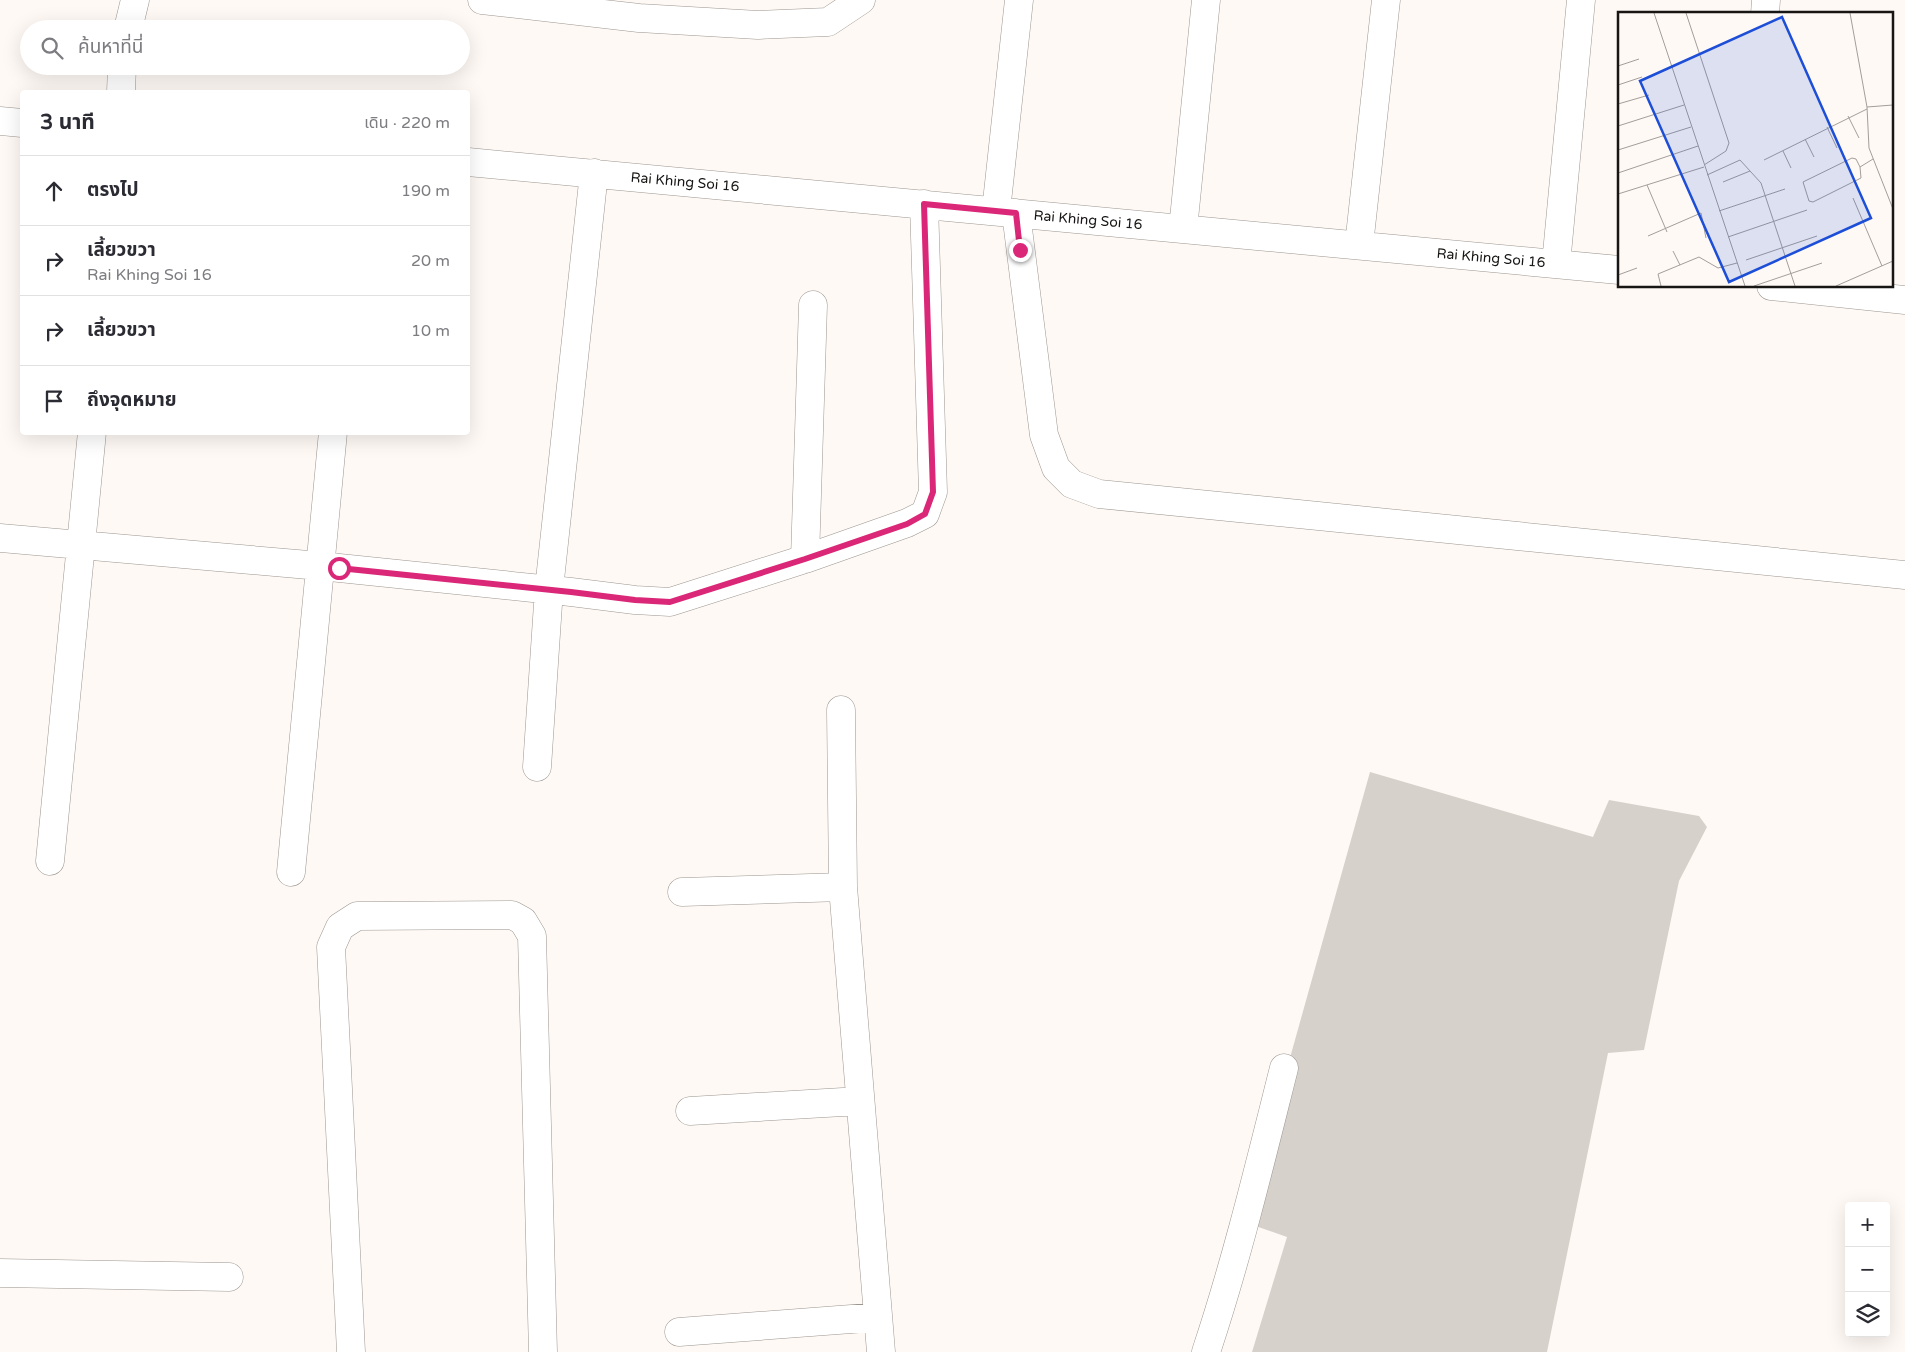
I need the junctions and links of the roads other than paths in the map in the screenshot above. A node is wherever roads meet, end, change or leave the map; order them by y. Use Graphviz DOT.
graph roads {
  1 [pos="135,0"];
  2 [pos="482,0"];
  3 [pos="861,0"];
  4 [pos="1019,0"];
  5 [pos="1206,0"];
  6 [pos="1386,0"];
  7 [pos="1581,0"];
  8 [pos="639,9"];
  9 [pos="130,20"];
  10 [pos="122,75"];
  11 [pos="121,90"];
  12 [pos="0,122"];
  13 [pos="20,123"];
  14 [pos="470,162"];
  15 [pos="594,173"];
  16 [pos="924,204"];
  17 [pos="1006,212"];
  18 [pos="1183,229"];
  19 [pos="1358,245"];
  20 [pos="1556,264"];
  21 [pos="1618,270"];
  22 [pos="1790,288"];
  23 [pos="1905,300"];
  24 [pos="813,305"];
  25 [pos="92,435"];
  26 [pos="333,435"];
  27 [pos="0,538"];
  28 [pos="81,545"];
  29 [pos="805,559"];
  30 [pos="320,566"];
  31 [pos="1905,575"];
  32 [pos="549,589"];
  33 [pos="841,710"];
  34 [pos="537,767"];
  35 [pos="50,861"];
  36 [pos="291,872"];
  37 [pos="843,887"];
  38 [pos="682,892"];
  39 [pos="1284,1068"];
  40 [pos="860,1101"];
  41 [pos="690,1111"];
  42 [pos="0,1273"];
  43 [pos="229,1277"];
  44 [pos="878,1317"];
  45 [pos="679,1332"];
  46 [pos="351,1352"];
  47 [pos="543,1352"];
  48 [pos="881,1352"];
  49 [pos="1206,1352"];
  1 -- 9 [label="street"];
  2 -- 8 [label="street"];
  3 -- 8 [label="street"];
  4 -- 17 [label="street"];
  5 -- 18 [label="street"];
  6 -- 19 [label="street"];
  7 -- 20 [label="street"];
  10 -- 11 [label="street"];
  12 -- 13 [label="street"];
  14 -- 15 [label="street, Rai Khing Soi 16"];
  15 -- 16 [label="street, Rai Khing Soi 16"];
  15 -- 32 [label="street"];
  16 -- 17 [label="street, Rai Khing Soi 16"];
  16 -- 29 [label="street"];
  17 -- 18 [label="street, Rai Khing Soi 16"];
  17 -- 31 [label="street"];
  18 -- 19 [label="street, Rai Khing Soi 16"];
  19 -- 20 [label="street, Rai Khing Soi 16"];
  20 -- 21 [label="street, Rai Khing Soi 16"];
  22 -- 23 [label="street"];
  24 -- 29 [label="street"];
  25 -- 28 [label="street"];
  26 -- 30 [label="street"];
  27 -- 28 [label="street"];
  28 -- 30 [label="street"];
  28 -- 35 [label="street"];
  29 -- 32 [label="street"];
  30 -- 32 [label="street"];
  30 -- 36 [label="street"];
  32 -- 34 [label="street"];
  33 -- 37 [label="street"];
  37 -- 38 [label="street"];
  37 -- 40 [label="street"];
  39 -- 49 [label="street"];
  40 -- 41 [label="street"];
  40 -- 44 [label="street"];
  42 -- 43 [label="street"];
  44 -- 45 [label="street"];
  44 -- 48 [label="street"];
  46 -- 47 [label="street"];
}
